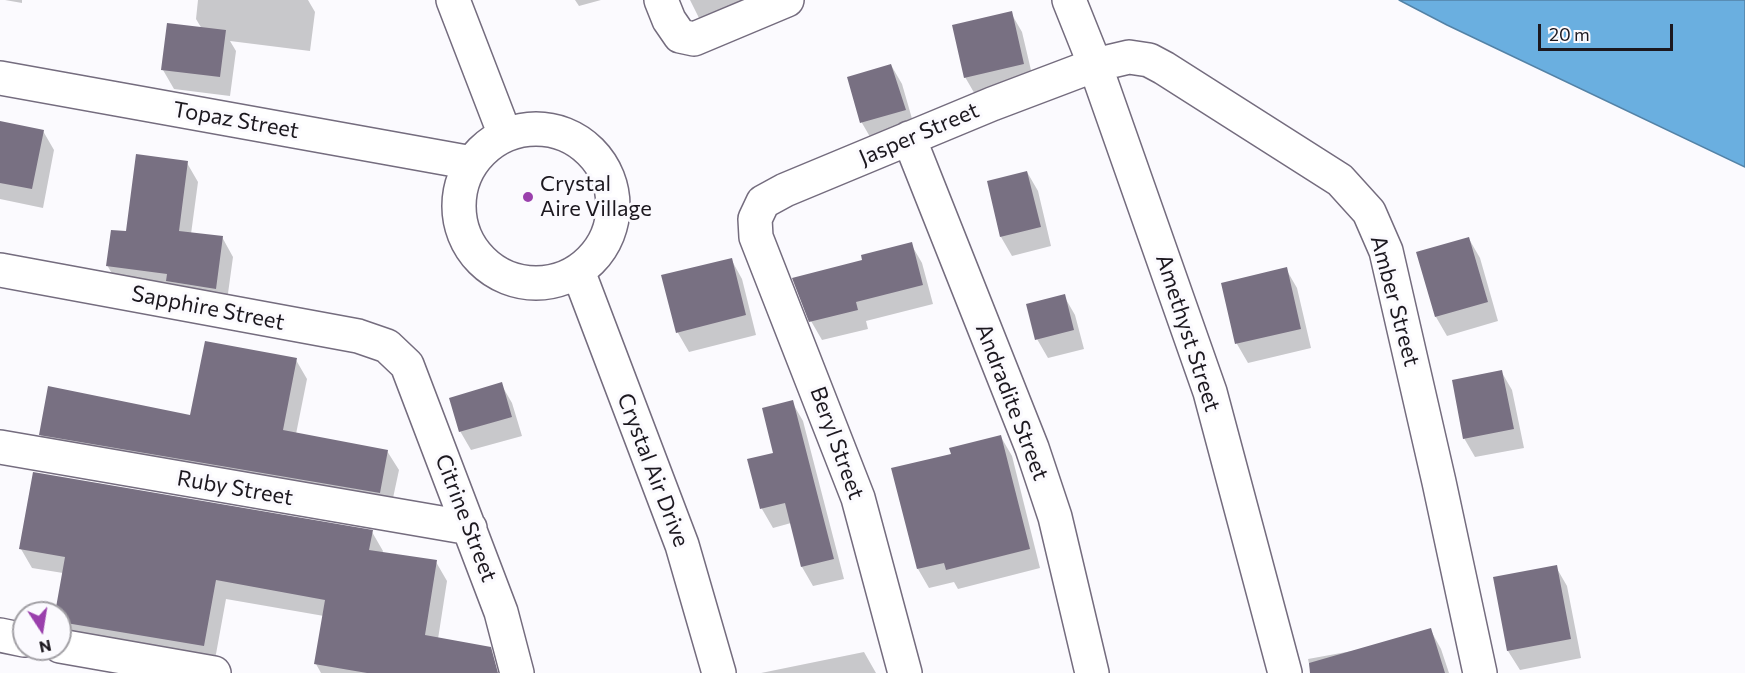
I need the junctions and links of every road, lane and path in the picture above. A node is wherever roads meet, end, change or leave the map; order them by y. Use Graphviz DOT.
graph roads {
  1 [pos="453,0"];
  2 [pos="661,0"];
  3 [pos="787,0"];
  4 [pos="1069,0"];
  5 [pos="1095,65"];
  6 [pos="0,78"];
  7 [pos="505,135"];
  8 [pos="909,138"];
  9 [pos="472,163"];
  10 [pos="755,219"];
  11 [pos="0,270"];
  12 [pos="578,271"];
  13 [pos="407,365"];
  14 [pos="0,447"];
  15 [pos="470,528"];
  16 [pos="72,648"];
  17 [pos="214,673"];
  18 [pos="517,673"];
  19 [pos="719,673"];
  20 [pos="905,673"];
  21 [pos="1092,673"];
  22 [pos="1285,673"];
  23 [pos="1480,673"];
  1 -- 7 [label="street"];
  2 -- 3 [label="street"];
  4 -- 5 [label="street, Amethyst Street"];
  5 -- 8 [label="street, Jasper Street"];
  5 -- 22 [label="street, Amethyst Street"];
  5 -- 23 [label="street, Amber Street"];
  6 -- 9 [label="street, Topaz Street"];
  7 -- 9 [label="street"];
  7 -- 12 [label="street"];
  8 -- 10 [label="street, Jasper Street"];
  8 -- 21 [label="street, Andradite Street"];
  9 -- 12 [label="street"];
  10 -- 20 [label="street, Beryl Street"];
  11 -- 13 [label="street, Sapphire Street"];
  12 -- 19 [label="street, Crystal Air Drive"];
  13 -- 15 [label="street, Citrine Street"];
  14 -- 15 [label="street, Ruby Street"];
  15 -- 18 [label="street, Citrine Street"];
  16 -- 17 [label="street"];
}
